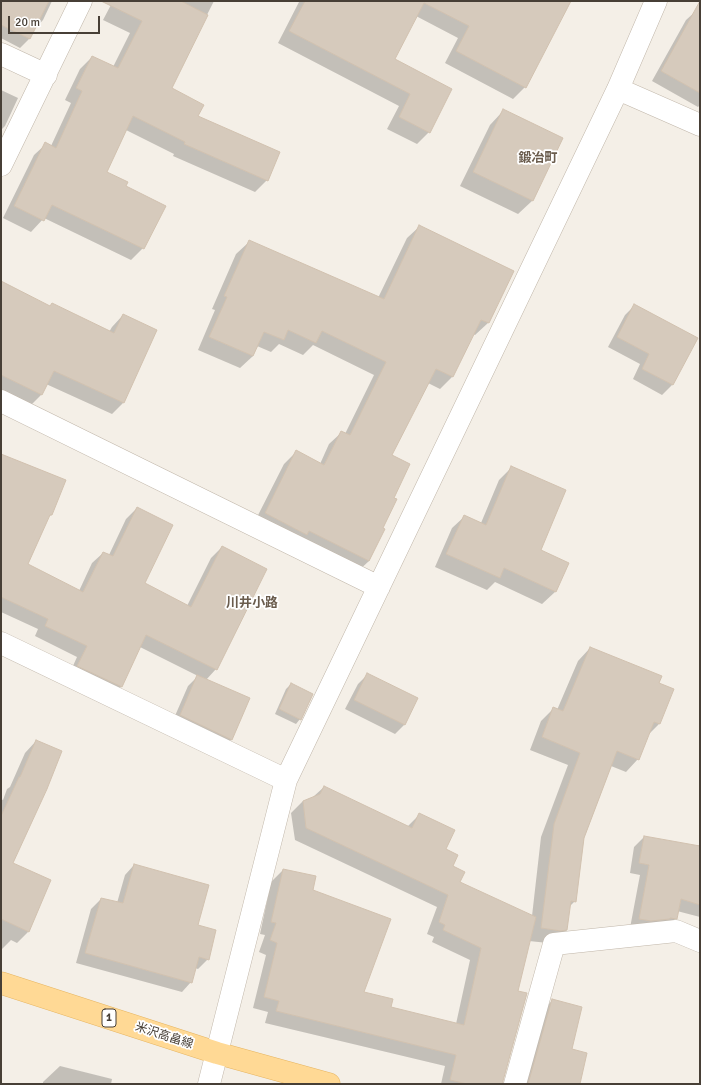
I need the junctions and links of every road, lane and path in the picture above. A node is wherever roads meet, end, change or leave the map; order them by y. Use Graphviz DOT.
graph roads {
  1 [pos="81,1"];
  2 [pos="656,1"];
  3 [pos="1,54"];
  4 [pos="46,75"];
  5 [pos="618,89"];
  6 [pos="700,125"];
  7 [pos="1,165"];
  8 [pos="1,401"];
  9 [pos="379,587"];
  10 [pos="1,643"];
  11 [pos="286,780"];
  12 [pos="700,941"];
  13 [pos="1,983"];
  14 [pos="217,1053"];
  15 [pos="209,1084"];
  16 [pos="329,1084"];
  17 [pos="515,1084"];
  1 -- 4 [label="street"];
  2 -- 5 [label="street"];
  3 -- 4 [label="street"];
  4 -- 7 [label="street"];
  5 -- 6 [label="street"];
  5 -- 9 [label="street"];
  8 -- 9 [label="street"];
  9 -- 11 [label="street"];
  10 -- 11 [label="street"];
  11 -- 14 [label="street"];
  12 -- 17 [label="street"];
  13 -- 14 [label="main road, 米沢高畠線 / 1"];
  14 -- 15 [label="street"];
  14 -- 16 [label="main road, 米沢高畠線 / 1"];
}
